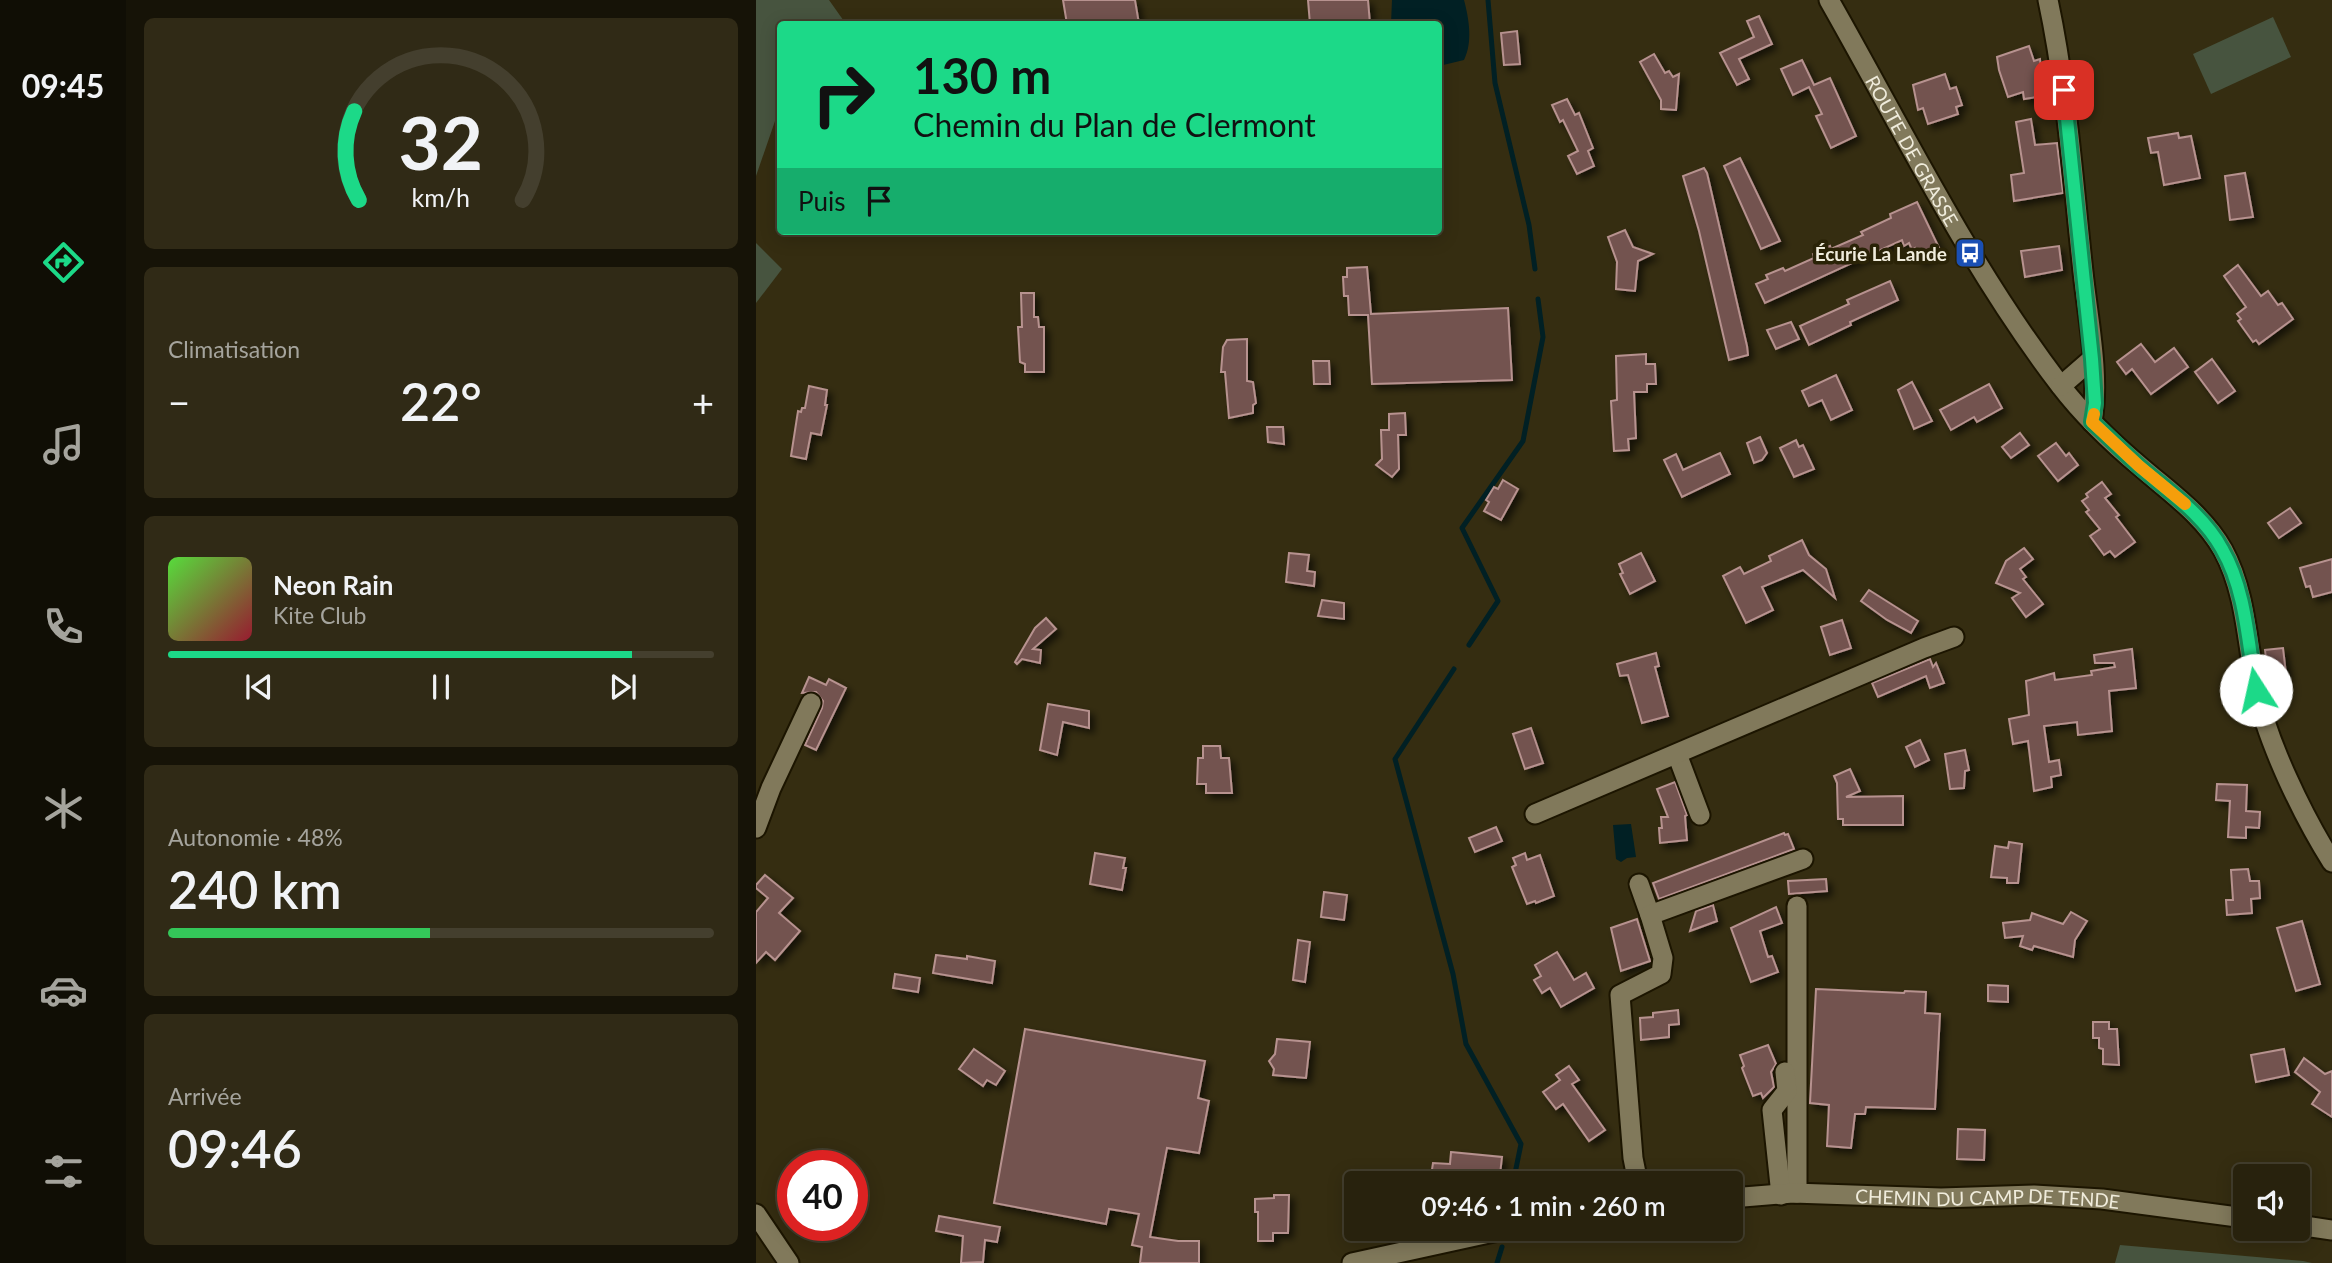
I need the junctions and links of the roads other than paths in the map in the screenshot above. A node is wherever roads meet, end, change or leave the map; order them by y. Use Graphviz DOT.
graph roads {
  1 [pos="1829,0"];
  2 [pos="2049,0"];
  3 [pos="2092,359"];
  4 [pos="2061,386"];
  5 [pos="2092,422"];
  6 [pos="1954,637"];
  7 [pos="811,704"];
  8 [pos="1677,754"];
  9 [pos="1535,814"];
  10 [pos="1700,815"];
  11 [pos="756,828"];
  12 [pos="1803,859"];
  13 [pos="2332,862"];
  14 [pos="1639,884"];
  15 [pos="1797,906"];
  16 [pos="1650,915"];
  17 [pos="1784,1056"];
  18 [pos="1636,1171"];
  19 [pos="1789,1194"];
  20 [pos="1743,1197"];
  21 [pos="756,1214"];
  22 [pos="2233,1216"];
  23 [pos="2310,1227"];
  24 [pos="2332,1230"];
  25 [pos="1453,1241"];
  26 [pos="789,1263"];
  27 [pos="1352,1263"];
  1 -- 4 [label="street, ROUTE DE GRASSE"];
  2 -- 3 [label="street"];
  3 -- 4 [label="street"];
  3 -- 5 [label="street"];
  4 -- 5 [label="street, ROUTE DE GRASSE"];
  5 -- 13 [label="street, ROUTE DE GRASSE"];
  6 -- 8 [label="street"];
  7 -- 11 [label="street"];
  8 -- 9 [label="street"];
  8 -- 10 [label="street"];
  12 -- 16 [label="street"];
  14 -- 16 [label="street"];
  15 -- 19 [label="street"];
  16 -- 18 [label="street"];
  17 -- 19 [label="street"];
  19 -- 20 [label="street, CHEMIN DU CAMP DE TENDE"];
  19 -- 22 [label="street, CHEMIN DU CAMP DE TENDE"];
  21 -- 26 [label="street"];
  23 -- 24 [label="street"];
  25 -- 27 [label="street"];
}
